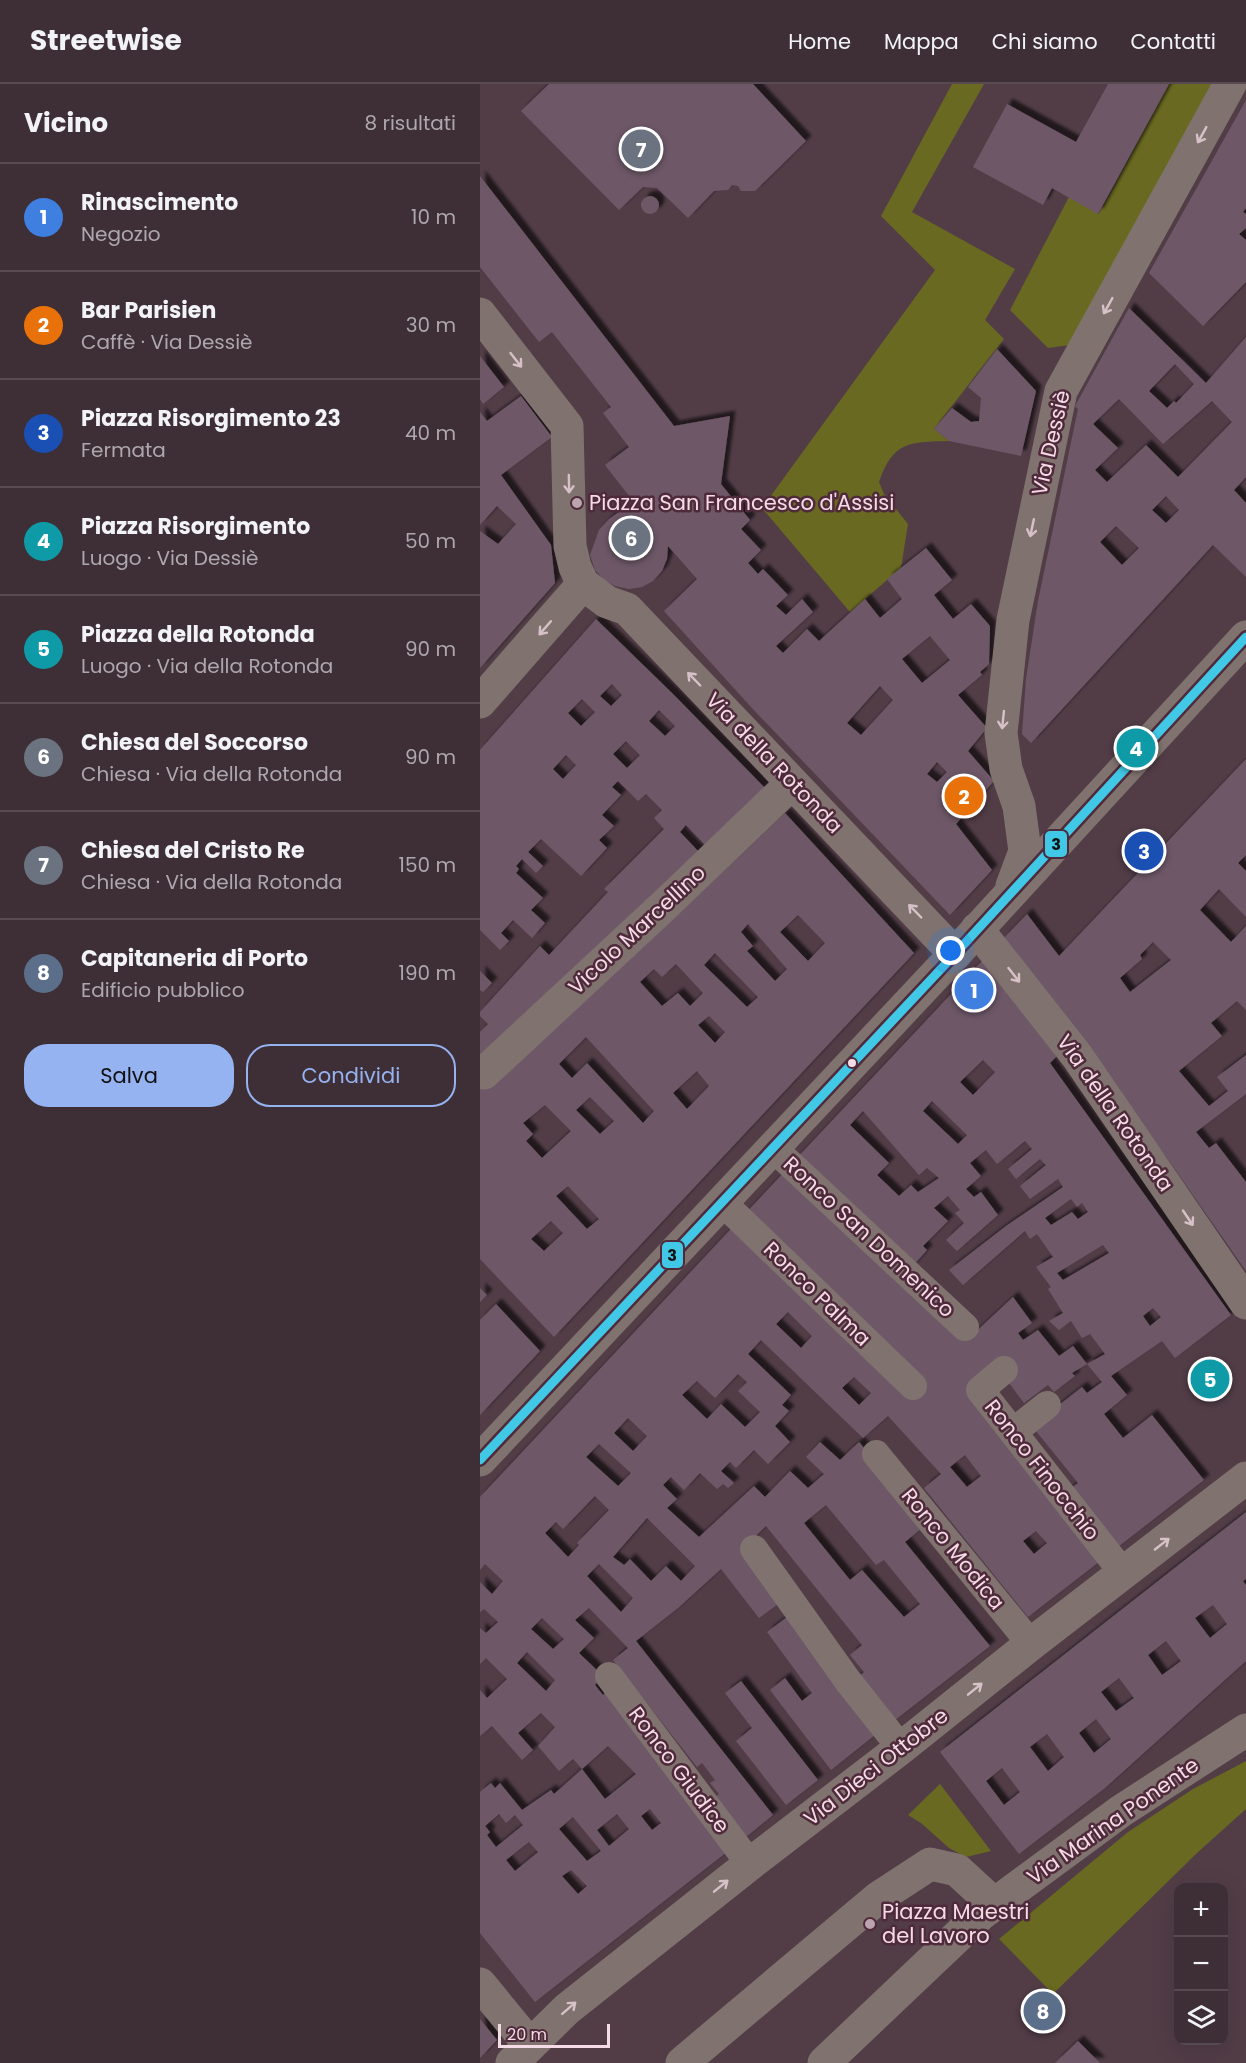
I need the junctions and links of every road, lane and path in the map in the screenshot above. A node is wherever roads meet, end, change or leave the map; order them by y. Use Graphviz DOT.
graph roads {
  1 [pos="1230,84"];
  2 [pos="480,314"];
  3 [pos="583,584"];
  4 [pos="1246,637"];
  5 [pos="480,702"];
  6 [pos="792,783"];
  7 [pos="1019,806"];
  8 [pos="1071,827"];
  9 [pos="1010,893"];
  10 [pos="978,928"];
  11 [pos="955,954"];
  12 [pos="482,1072"];
  13 [pos="773,1148"];
  14 [pos="722,1202"];
  15 [pos="1246,1303"];
  16 [pos="965,1327"];
  17 [pos="1005,1370"];
  18 [pos="913,1386"];
  19 [pos="1047,1405"];
  20 [pos="1013,1432"];
  21 [pos="876,1454"];
  22 [pos="480,1460"];
  23 [pos="1246,1478"];
  24 [pos="754,1549"];
  25 [pos="1124,1574"];
  26 [pos="1031,1644"];
  27 [pos="609,1676"];
  28 [pos="1246,1730"];
  29 [pos="901,1749"];
  30 [pos="750,1864"];
  31 [pos="994,1904"];
  32 [pos="480,1984"];
  33 [pos="521,2054"];
  34 [pos="682,2063"];
  35 [pos="825,2063"];
  1 -- 7 [label="street, Via Dessiè, one-way"];
  2 -- 3 [label="street, one-way"];
  3 -- 5 [label="street, one-way"];
  6 -- 3 [label="street, Via della Rotonda, one-way"];
  4 -- 8 [label="street"];
  11 -- 6 [label="street, Via della Rotonda, one-way"];
  6 -- 12 [label="street, Vicolo Marcellino"];
  7 -- 8 [label="street"];
  7 -- 9 [label="street, Via Dessiè"];
  8 -- 9 [label="street"];
  9 -- 10 [label="street"];
  10 -- 11 [label="street"];
  10 -- 15 [label="street, Via della Rotonda, one-way"];
  11 -- 13 [label="street"];
  13 -- 14 [label="street"];
  13 -- 16 [label="street, Ronco San Domenico"];
  14 -- 18 [label="street, Ronco Palma"];
  14 -- 22 [label="street"];
  17 -- 20 [label="street, Ronco Finocchio"];
  19 -- 20 [label="street"];
  20 -- 25 [label="street, Ronco Finocchio"];
  21 -- 26 [label="street, Ronco Modica"];
  25 -- 23 [label="street, Via Dieci Ottobre, one-way"];
  24 -- 29 [label="street"];
  25 -- 26 [label="street, Via Dieci Ottobre"];
  29 -- 26 [label="street, Via Dieci Ottobre, one-way"];
  27 -- 30 [label="street, Ronco Giudice"];
  28 -- 31 [label="street, Via Marina Ponente"];
  29 -- 30 [label="street, Via Dieci Ottobre"];
  33 -- 30 [label="street, Via Dieci Ottobre, one-way"];
  31 -- 34 [label="street"];
  31 -- 35 [label="street, Via Marina Ponente"];
  32 -- 33 [label="street"];
}
